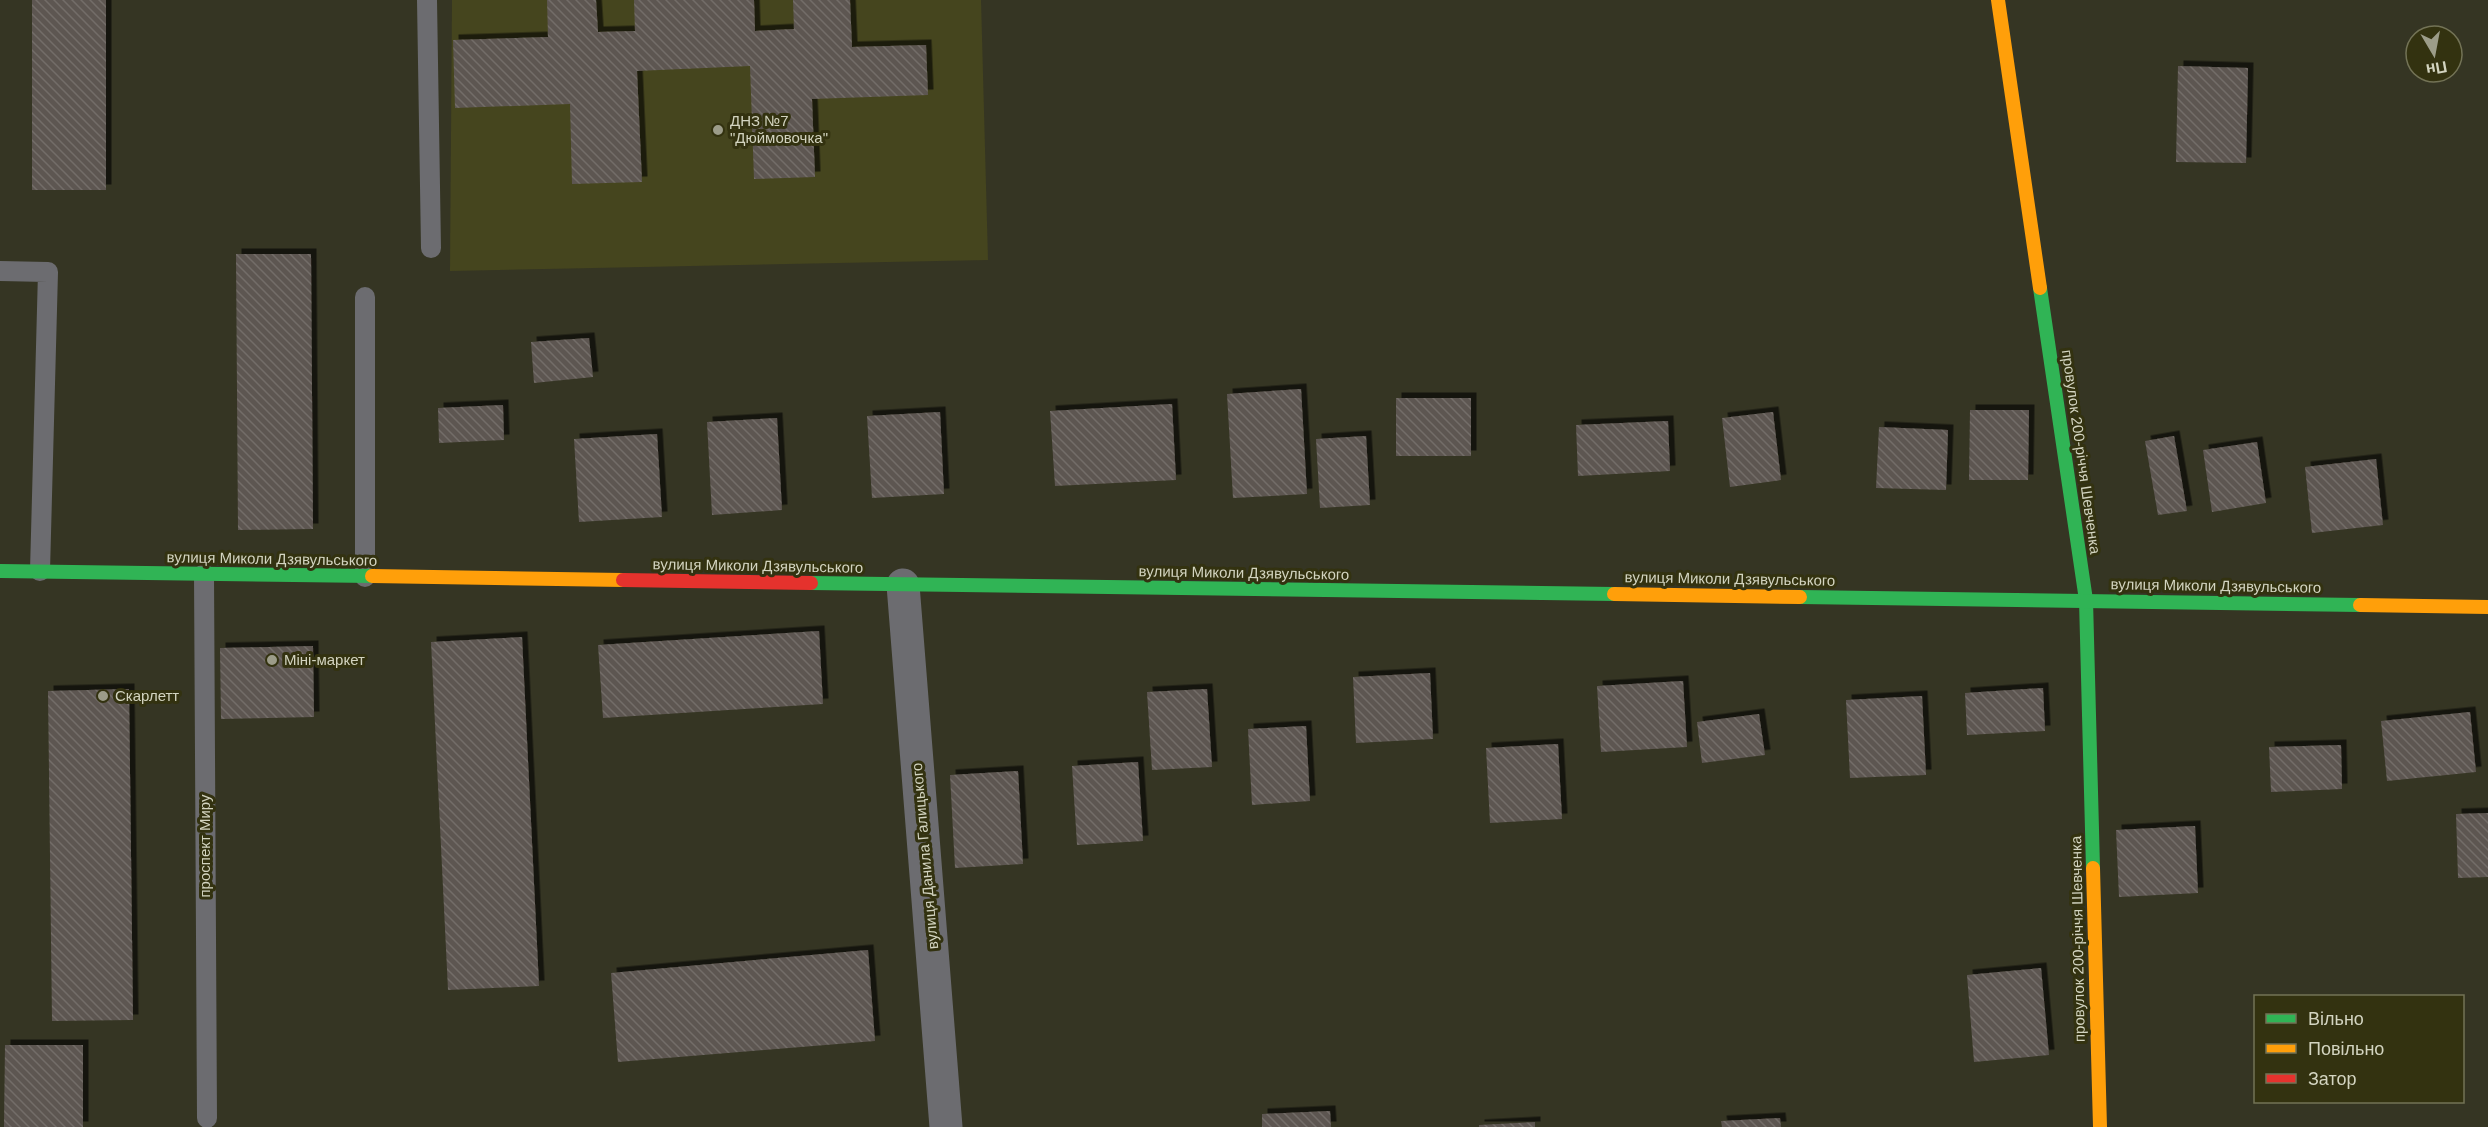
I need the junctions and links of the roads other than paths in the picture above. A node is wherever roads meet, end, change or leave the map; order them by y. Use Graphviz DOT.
graph roads {
  1 [pos="427,0"];
  2 [pos="1998,0"];
  3 [pos="431,248"];
  4 [pos="0,271"];
  5 [pos="365,297"];
  6 [pos="0,571"];
  7 [pos="40,571"];
  8 [pos="204,574"];
  9 [pos="365,577"];
  10 [pos="903,585"];
  11 [pos="2086,600"];
  12 [pos="2488,607"];
  13 [pos="207,1118"];
  14 [pos="946,1127"];
  15 [pos="2100,1127"];
  1 -- 3 [label="lane"];
  2 -- 11 [label="street, провулок 200-річчя Шевченка"];
  4 -- 7 [label="lane"];
  5 -- 9 [label="lane"];
  6 -- 7 [label="street, вулиця Миколи Дзявульського"];
  7 -- 8 [label="street, вулиця Миколи Дзявульського"];
  8 -- 9 [label="street, вулиця Миколи Дзявульського"];
  8 -- 13 [label="lane, проспект Миру"];
  9 -- 10 [label="street, вулиця Миколи Дзявульського"];
  10 -- 11 [label="street, вулиця Миколи Дзявульського"];
  10 -- 14 [label="street, вулиця Данила Галицького"];
  11 -- 12 [label="street, вулиця Миколи Дзявульського"];
  11 -- 15 [label="street, провулок 200-річчя Шевченка"];
}
